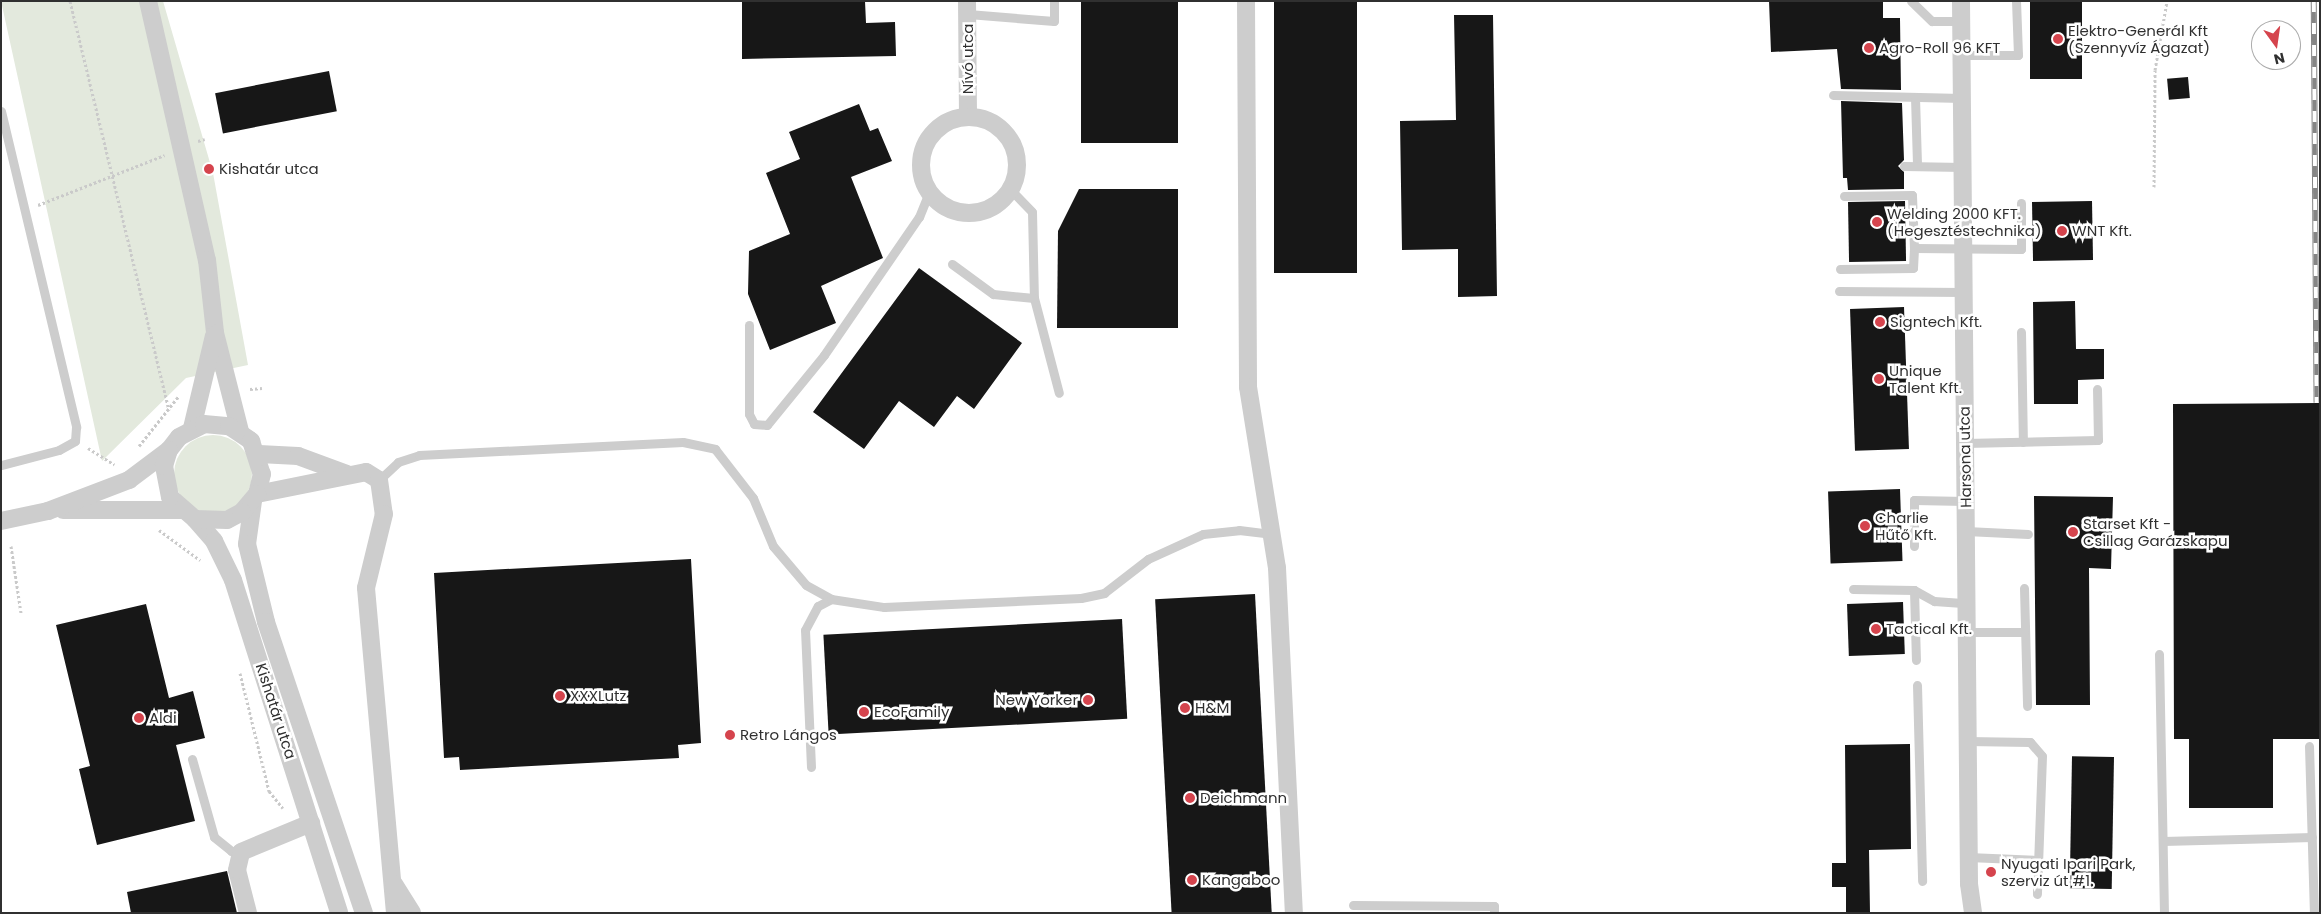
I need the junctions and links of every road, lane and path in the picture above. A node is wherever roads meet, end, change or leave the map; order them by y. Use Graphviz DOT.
graph roads {
  1 [pos="70,1"];
  2 [pos="148,1"];
  3 [pos="1054,1"];
  4 [pos="1246,1"];
  5 [pos="1911,1"];
  6 [pos="1961,1"];
  7 [pos="2016,1"];
  8 [pos="2167,1"];
  9 [pos="967,8"];
  10 [pos="1961,20"];
  11 [pos="1962,55"];
  12 [pos="1833,95"];
  13 [pos="1915,97"];
  14 [pos="1962,98"];
  15 [pos="1,110"];
  16 [pos="968,117"];
  17 [pos="205,139"];
  18 [pos="182,148"];
  19 [pos="1904,166"];
  20 [pos="1917,166"];
  21 [pos="1963,167"];
  22 [pos="110,176"];
  23 [pos="2154,187"];
  24 [pos="1010,190"];
  25 [pos="929,192"];
  26 [pos="1844,196"];
  27 [pos="2021,203"];
  28 [pos="26,210"];
  29 [pos="1914,248"];
  30 [pos="1963,249"];
  31 [pos="952,264"];
  32 [pos="1840,269"];
  33 [pos="1839,291"];
  34 [pos="1964,292"];
  35 [pos="1034,298"];
  36 [pos="749,325"];
  37 [pos="2020,332"];
  38 [pos="214,333"];
  39 [pos="2097,388"];
  40 [pos="1059,393"];
  41 [pos="192,428"];
  42 [pos="240,431"];
  43 [pos="75,441"];
  44 [pos="2024,442"];
  45 [pos="1965,443"];
  46 [pos="170,450"];
  47 [pos="136,451"];
  48 [pos="259,454"];
  49 [pos="122,460"];
  50 [pos="1,465"];
  51 [pos="350,476"];
  52 [pos="379,480"];
  53 [pos="255,498"];
  54 [pos="1966,501"];
  55 [pos="48,510"];
  56 [pos="188,514"];
  57 [pos="1,521"];
  58 [pos="150,526"];
  59 [pos="1966,531"];
  60 [pos="1271,534"];
  61 [pos="2028,534"];
  62 [pos="11,546"];
  63 [pos="1914,546"];
  64 [pos="209,567"];
  65 [pos="2024,588"];
  66 [pos="1853,589"];
  67 [pos="1914,590"];
  68 [pos="831,599"];
  69 [pos="1966,603"];
  70 [pos="21,613"];
  71 [pos="1966,632"];
  72 [pos="2024,632"];
  73 [pos="2159,654"];
  74 [pos="1916,660"];
  75 [pos="238,666"];
  76 [pos="1917,685"];
  77 [pos="2027,706"];
  78 [pos="1967,741"];
  79 [pos="2309,746"];
  80 [pos="192,759"];
  81 [pos="811,767"];
  82 [pos="311,823"];
  83 [pos="293,828"];
  84 [pos="2312,837"];
  85 [pos="2163,841"];
  86 [pos="241,852"];
  87 [pos="1968,857"];
  88 [pos="2038,860"];
  89 [pos="1922,881"];
  90 [pos="394,884"];
  91 [pos="2037,894"];
  92 [pos="1353,905"];
  93 [pos="248,913"];
  94 [pos="339,913"];
  95 [pos="364,913"];
  96 [pos="395,913"];
  97 [pos="412,913"];
  98 [pos="1294,913"];
  99 [pos="1494,913"];
  100 [pos="1973,913"];
  101 [pos="2164,913"];
  102 [pos="2314,913"];
  1 -- 22 [label="path"];
  2 -- 18 [label="street"];
  3 -- 9 [label="lane"];
  4 -- 60 [label="street"];
  5 -- 10 [label="lane"];
  6 -- 10 [label="street, Harsona utca"];
  7 -- 11 [label="lane"];
  8 -- 23 [label="path"];
  9 -- 16 [label="street, Nívó utca"];
  10 -- 11 [label="street, Harsona utca"];
  11 -- 14 [label="street, Harsona utca"];
  12 -- 13 [label="lane"];
  13 -- 14 [label="lane"];
  13 -- 20 [label="lane"];
  14 -- 21 [label="street, Harsona utca"];
  15 -- 28 [label="lane"];
  16 -- 24 [label="street, Nívó utca"];
  16 -- 25 [label="street, Nívó utca"];
  17 -- 18 [label="path"];
  18 -- 22 [label="path"];
  18 -- 38 [label="street"];
  19 -- 20 [label="lane"];
  20 -- 21 [label="lane"];
  21 -- 30 [label="street, Harsona utca"];
  22 -- 28 [label="path"];
  22 -- 47 [label="path"];
  24 -- 25 [label="street"];
  24 -- 35 [label="lane"];
  25 -- 36 [label="lane"];
  26 -- 29 [label="lane"];
  27 -- 30 [label="lane"];
  28 -- 43 [label="lane"];
  29 -- 30 [label="lane"];
  29 -- 32 [label="lane"];
  30 -- 34 [label="street, Harsona utca"];
  31 -- 35 [label="lane"];
  33 -- 34 [label="lane"];
  34 -- 45 [label="street, Harsona utca"];
  35 -- 40 [label="lane"];
  37 -- 44 [label="lane"];
  38 -- 41 [label="street"];
  38 -- 42 [label="street"];
  39 -- 44 [label="lane"];
  41 -- 42 [label="street"];
  41 -- 46 [label="street"];
  42 -- 48 [label="street"];
  43 -- 49 [label="path"];
  43 -- 50 [label="lane"];
  44 -- 45 [label="lane"];
  45 -- 54 [label="street, Harsona utca"];
  46 -- 55 [label="street"];
  46 -- 56 [label="street"];
  48 -- 51 [label="street"];
  48 -- 53 [label="street"];
  51 -- 52 [label="street"];
  51 -- 53 [label="street"];
  52 -- 68 [label="lane"];
  52 -- 90 [label="street"];
  53 -- 56 [label="street"];
  53 -- 95 [label="street, Kishatár utca"];
  54 -- 59 [label="street, Harsona utca"];
  54 -- 63 [label="lane"];
  55 -- 56 [label="street"];
  55 -- 57 [label="street"];
  56 -- 82 [label="street, Kishatár utca"];
  58 -- 64 [label="path"];
  59 -- 61 [label="lane"];
  59 -- 69 [label="street, Harsona utca"];
  60 -- 68 [label="lane"];
  60 -- 98 [label="street"];
  62 -- 70 [label="path"];
  65 -- 72 [label="lane"];
  66 -- 67 [label="lane"];
  67 -- 69 [label="lane"];
  67 -- 74 [label="lane"];
  68 -- 81 [label="lane"];
  69 -- 71 [label="street, Harsona utca"];
  71 -- 72 [label="lane"];
  71 -- 78 [label="street, Harsona utca"];
  72 -- 77 [label="lane"];
  73 -- 85 [label="lane"];
  75 -- 83 [label="path"];
  76 -- 89 [label="lane"];
  78 -- 87 [label="street, Harsona utca"];
  78 -- 88 [label="lane"];
  79 -- 84 [label="lane"];
  80 -- 86 [label="lane"];
  82 -- 83 [label="street"];
  82 -- 94 [label="street, Kishatár utca"];
  83 -- 86 [label="street"];
  84 -- 85 [label="lane"];
  84 -- 102 [label="lane"];
  85 -- 101 [label="lane"];
  86 -- 93 [label="street"];
  87 -- 88 [label="lane"];
  87 -- 100 [label="street, Harsona utca"];
  88 -- 91 [label="lane"];
  90 -- 96 [label="street"];
  90 -- 97 [label="street"];
  92 -- 99 [label="lane"];
}
